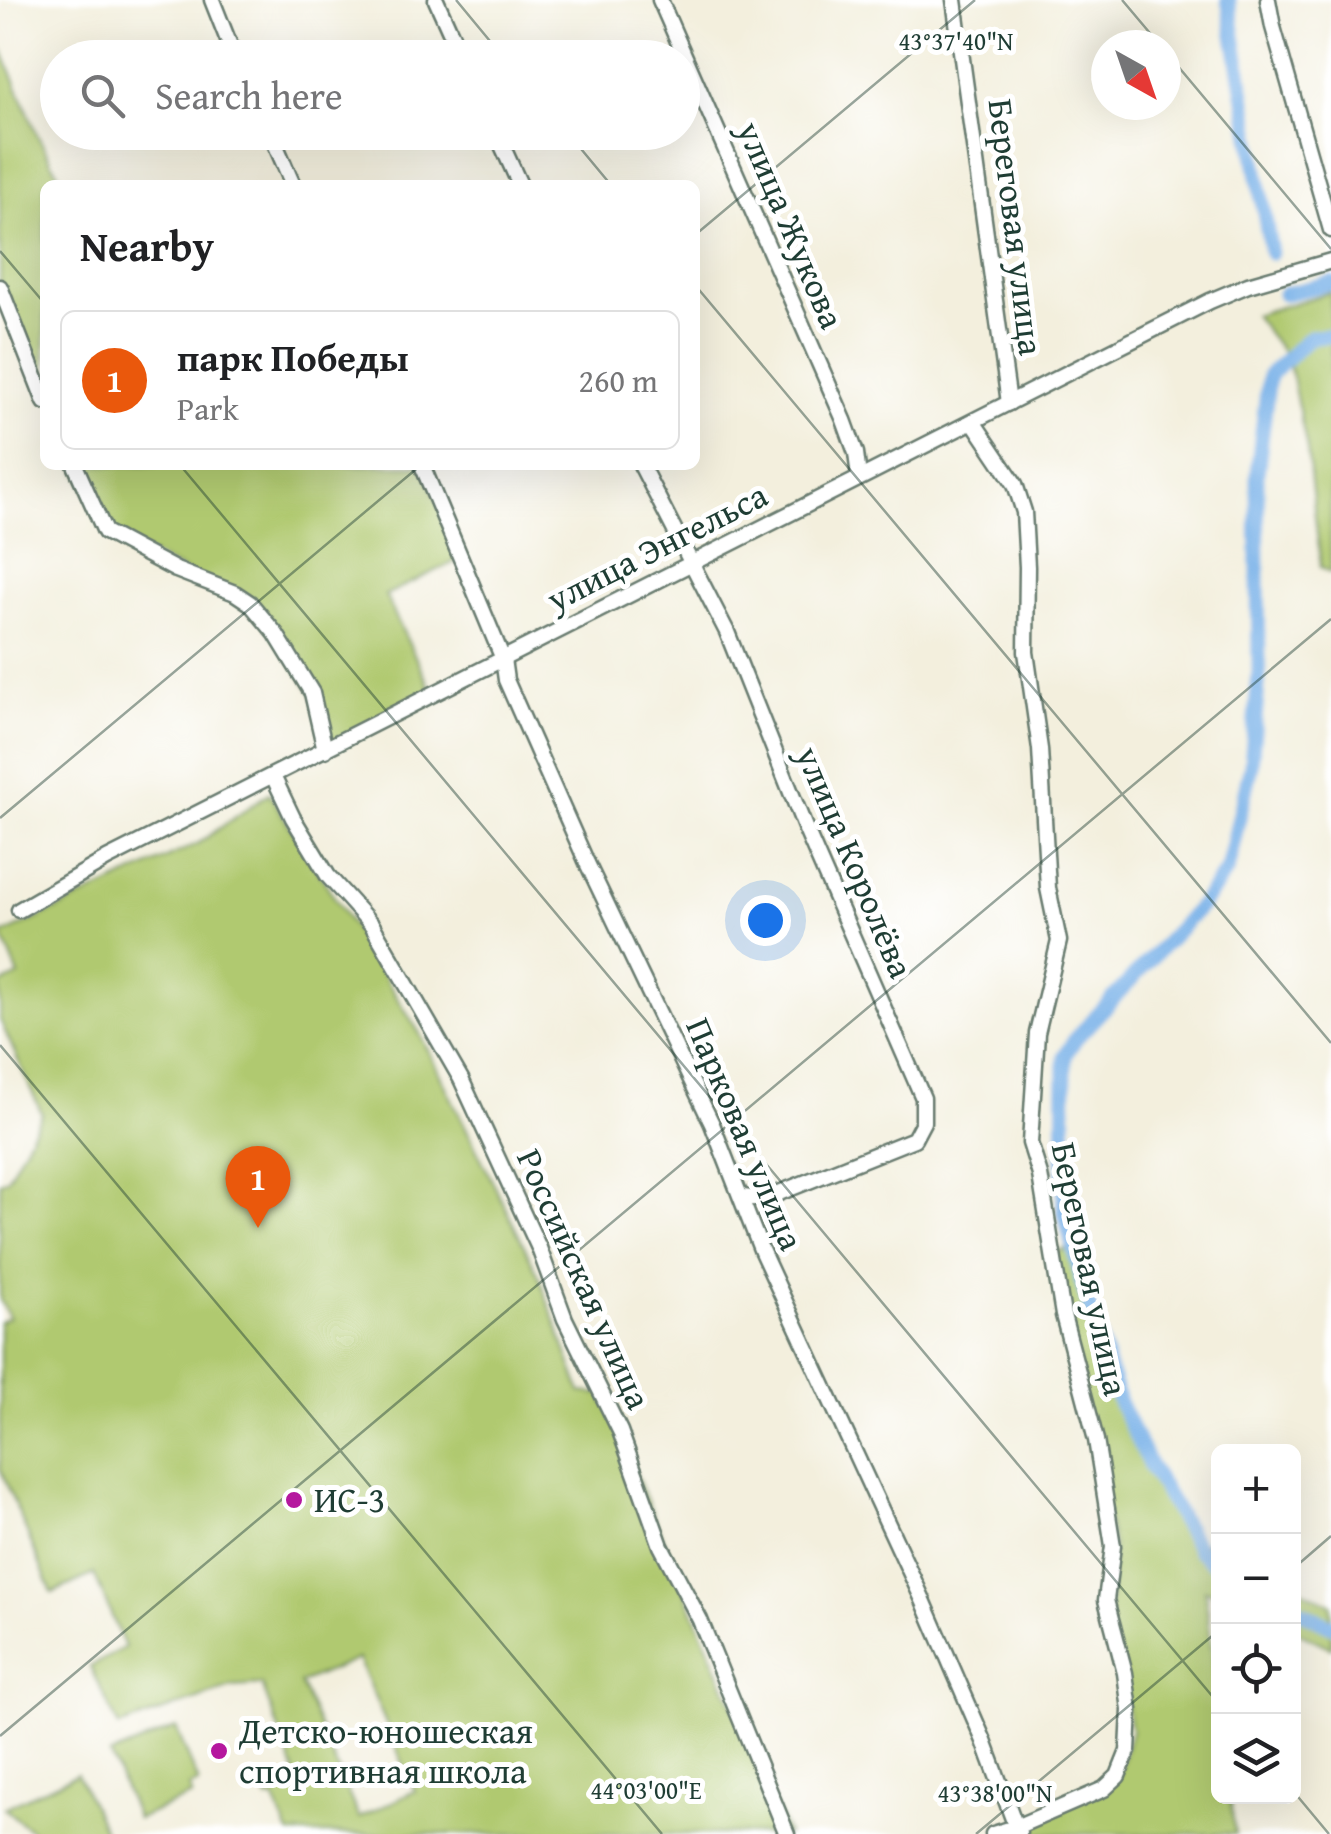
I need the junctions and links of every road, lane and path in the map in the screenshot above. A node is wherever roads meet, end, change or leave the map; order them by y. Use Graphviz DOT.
graph roads {
  1 [pos="212,0"];
  2 [pos="436,0"];
  3 [pos="660,0"];
  4 [pos="954,0"];
  5 [pos="1268,0"];
  6 [pos="228,40"];
  7 [pos="454,40"];
  8 [pos="678,40"];
  9 [pos="700,91"];
  10 [pos="278,150"];
  11 [pos="504,150"];
  12 [pos="291,180"];
  13 [pos="518,180"];
  14 [pos="1331,230"];
  15 [pos="1331,261"];
  16 [pos="0,287"];
  17 [pos="40,389"];
  18 [pos="1008,404"];
  19 [pos="974,423"];
  20 [pos="77,470"];
  21 [pos="424,470"];
  22 [pos="643,470"];
  23 [pos="859,477"];
  24 [pos="690,564"];
  25 [pos="503,659"];
  26 [pos="325,750"];
  27 [pos="273,776"];
  28 [pos="20,910"];
  29 [pos="741,1197"];
  30 [pos="764,1199"];
  31 [pos="751,1224"];
  32 [pos="1018,1830"];
  33 [pos="787,1834"];
  34 [pos="992,1834"];
  1 -- 6 [label="street"];
  2 -- 7 [label="street"];
  3 -- 8 [label="street, улица Жукова"];
  4 -- 18 [label="street, Береговая улица"];
  5 -- 14 [label="street"];
  9 -- 23 [label="street, улица Жукова"];
  10 -- 12 [label="street"];
  11 -- 13 [label="street"];
  15 -- 18 [label="street, улица Энгельса"];
  16 -- 17 [label="street"];
  18 -- 19 [label="street, улица Энгельса"];
  19 -- 23 [label="street, улица Энгельса"];
  19 -- 32 [label="street, Береговая улица"];
  20 -- 26 [label="street"];
  21 -- 25 [label="street, Парковая улица"];
  22 -- 24 [label="street, улица Королёва"];
  23 -- 24 [label="street, улица Энгельса"];
  24 -- 25 [label="street, улица Энгельса"];
  24 -- 30 [label="street, улица Королёва"];
  25 -- 26 [label="street, улица Энгельса"];
  25 -- 29 [label="street, Парковая улица"];
  26 -- 27 [label="street, улица Энгельса"];
  27 -- 28 [label="street, улица Энгельса"];
  27 -- 33 [label="street, Российская улица"];
  29 -- 30 [label="street"];
  29 -- 31 [label="street, Парковая улица"];
  30 -- 31 [label="street"];
  31 -- 32 [label="street, Парковая улица"];
  32 -- 34 [label="street"];
}
